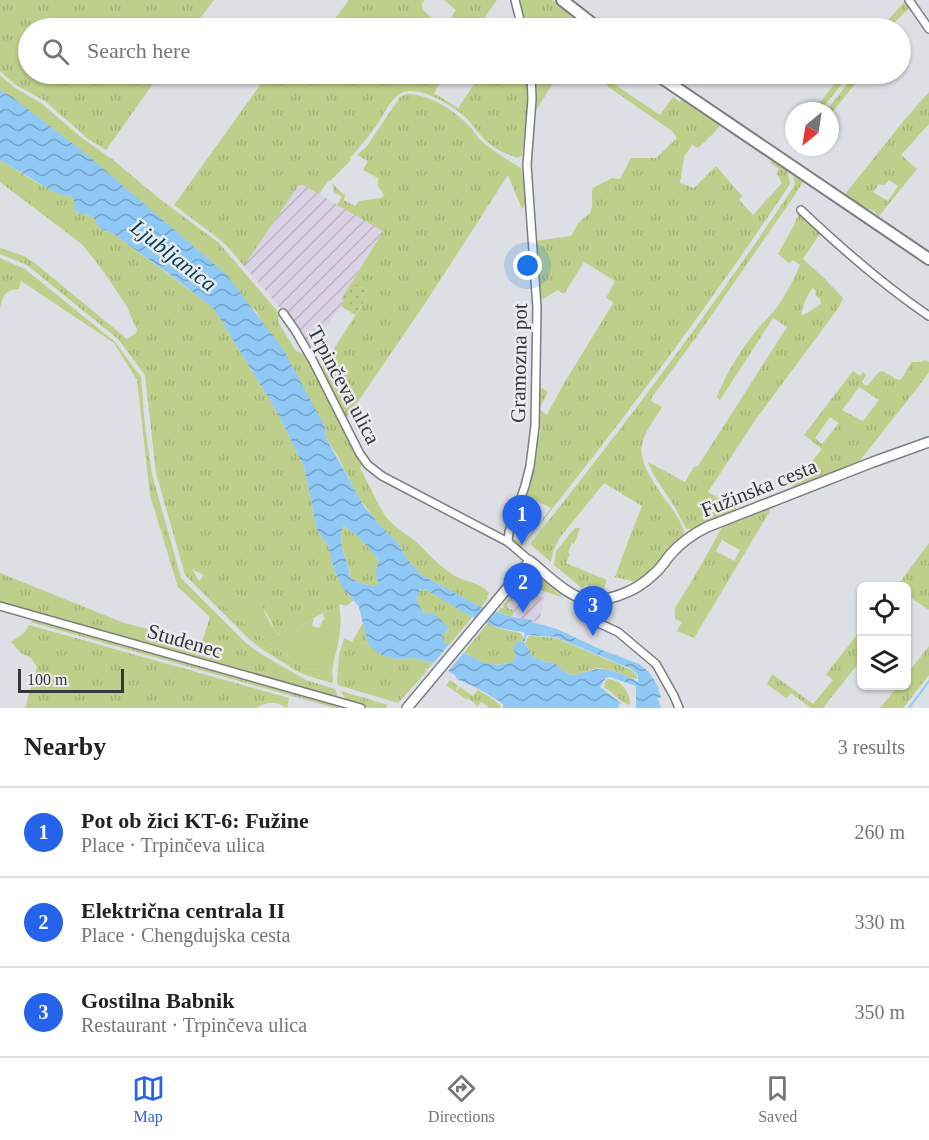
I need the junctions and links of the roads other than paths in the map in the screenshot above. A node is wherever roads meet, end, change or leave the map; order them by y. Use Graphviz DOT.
graph roads {
  1 [pos="515,0"];
  2 [pos="562,0"];
  3 [pos="909,0"];
  4 [pos="520,18"];
  5 [pos="585,18"];
  6 [pos="929,28"];
  7 [pos="531,84"];
  8 [pos="671,84"];
  9 [pos="801,210"];
  10 [pos="929,259"];
  11 [pos="283,314"];
  12 [pos="929,316"];
  13 [pos="929,442"];
  14 [pos="508,542"];
  15 [pos="530,561"];
  16 [pos="584,599"];
  17 [pos="0,606"];
  18 [pos="361,708"];
  19 [pos="406,708"];
  20 [pos="679,708"];
  1 -- 4 [label="street"];
  2 -- 5 [label="main road"];
  3 -- 6 [label="street"];
  7 -- 14 [label="street, Gramozna pot"];
  8 -- 10 [label="main road"];
  9 -- 12 [label="street"];
  11 -- 14 [label="street, Trpinčeva ulica"];
  13 -- 16 [label="street, Fužinska cesta"];
  14 -- 15 [label="street, Trpinčeva ulica"];
  15 -- 16 [label="street, Trpinčeva ulica"];
  15 -- 19 [label="street"];
  16 -- 20 [label="street, Trpinčeva ulica"];
  17 -- 18 [label="street, Studenec"];
}
